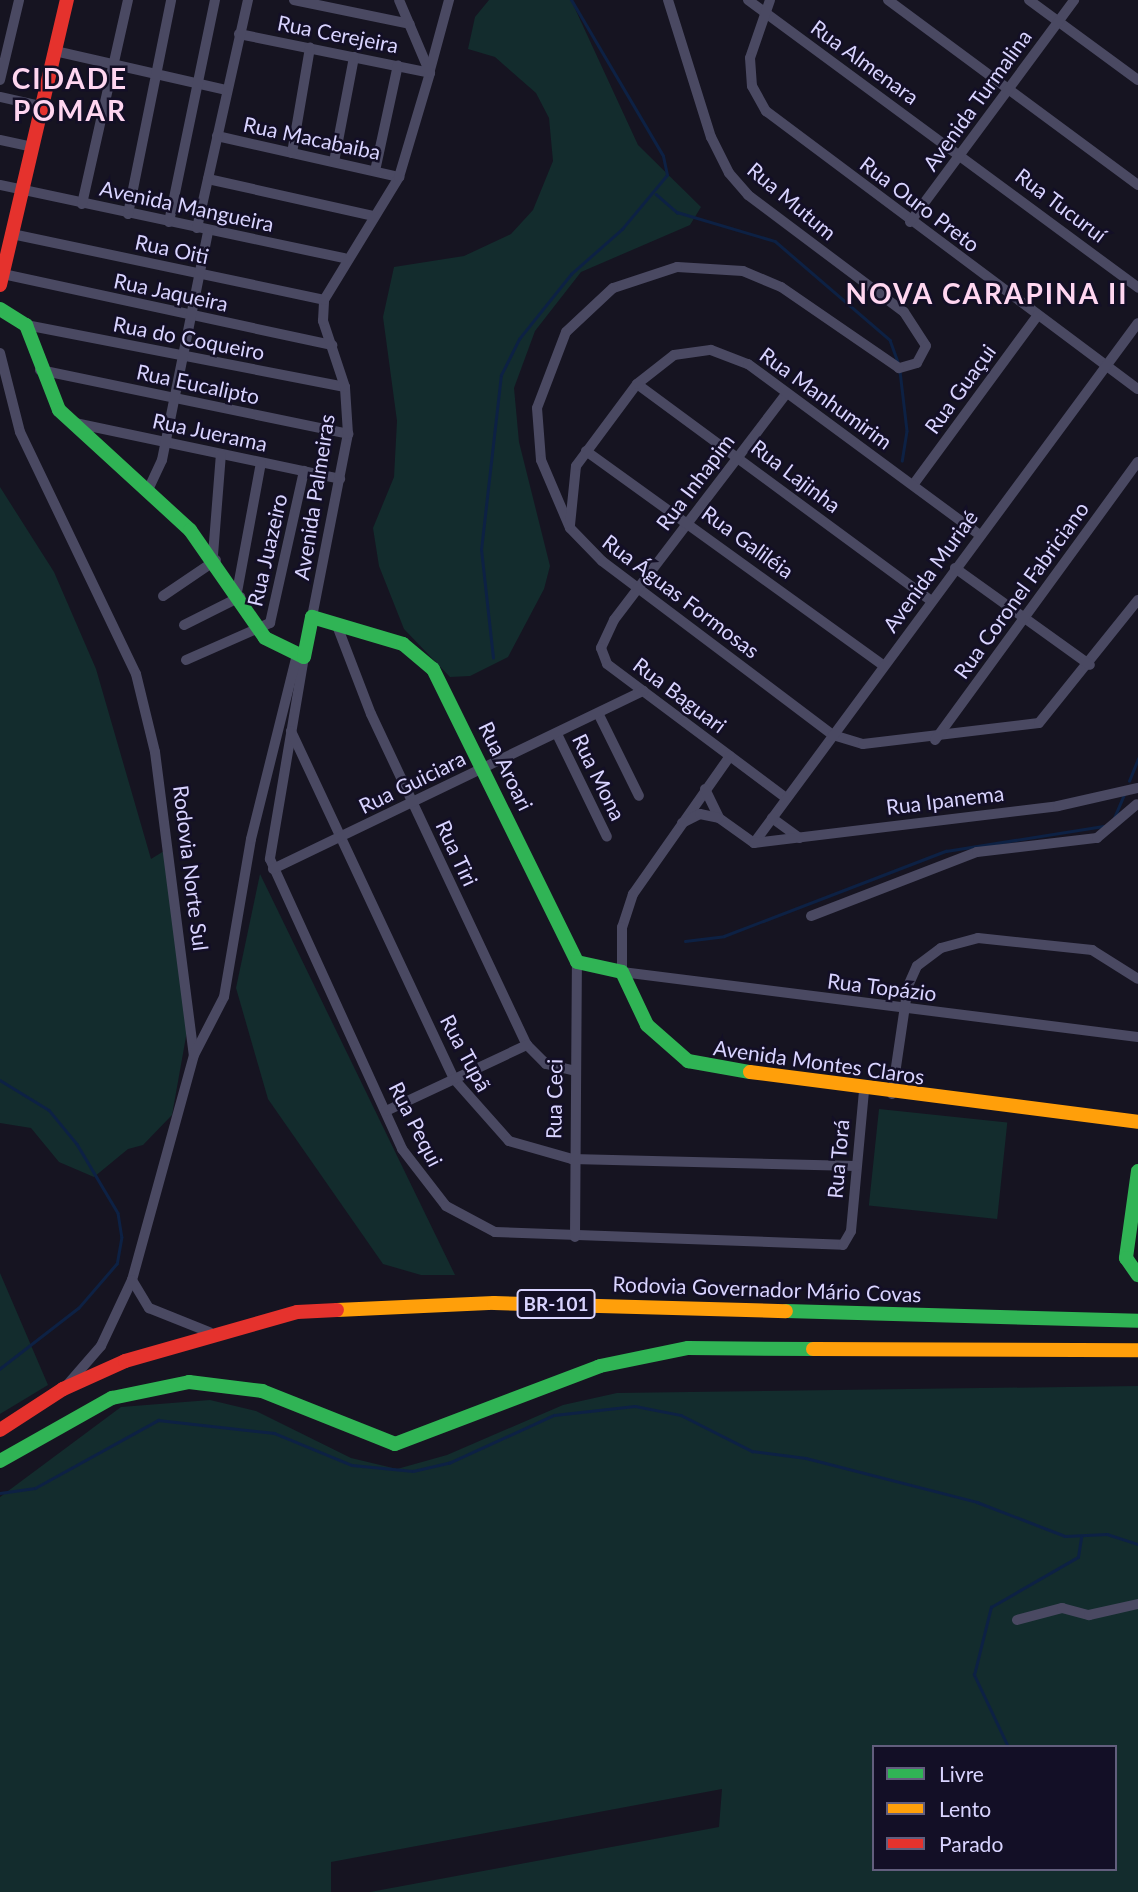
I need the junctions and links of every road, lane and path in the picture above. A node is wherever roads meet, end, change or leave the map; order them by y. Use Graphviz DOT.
graph roads {
  1 [pos="19,0"];
  2 [pos="67,0"];
  3 [pos="128,0"];
  4 [pos="171,0"];
  5 [pos="215,0"];
  6 [pos="248,0"];
  7 [pos="294,0"];
  8 [pos="399,0"];
  9 [pos="449,0"];
  10 [pos="668,0"];
  11 [pos="748,0"];
  12 [pos="771,0"];
  13 [pos="888,0"];
  14 [pos="1029,0"];
  15 [pos="1074,0"];
  16 [pos="762,11"];
  17 [pos="1058,21"];
  18 [pos="410,24"];
  19 [pos="239,34"];
  20 [pos="310,48"];
  21 [pos="55,51"];
  22 [pos="354,57"];
  23 [pos="113,65"];
  24 [pos="398,65"];
  25 [pos="430,71"];
  26 [pos="155,75"];
  27 [pos="0,80"];
  28 [pos="1138,80"];
  29 [pos="199,85"];
  30 [pos="226,90"];
  31 [pos="1008,90"];
  32 [pos="0,97"];
  33 [pos="41,106"];
  34 [pos="217,136"];
  35 [pos="0,140"];
  36 [pos="32,147"];
  37 [pos="292,153"];
  38 [pos="960,154"];
  39 [pos="334,162"];
  40 [pos="375,171"];
  41 [pos="399,177"];
  42 [pos="208,180"];
  43 [pos="0,185"];
  44 [pos="1138,185"];
  45 [pos="23,191"];
  46 [pos="82,204"];
  47 [pos="128,214"];
  48 [pos="373,216"];
  49 [pos="169,222"];
  50 [pos="910,222"];
  51 [pos="203,230"];
  52 [pos="12,234"];
  53 [pos="344,258"];
  54 [pos="198,274"];
  55 [pos="1,280"];
  56 [pos="1138,288"];
  57 [pos="324,300"];
  58 [pos="0,309"];
  59 [pos="1038,315"];
  60 [pos="190,316"];
  61 [pos="1138,323"];
  62 [pos="26,325"];
  63 [pos="332,345"];
  64 [pos="0,354"];
  65 [pos="923,355"];
  66 [pos="183,357"];
  67 [pos="1106,366"];
  68 [pos="40,370"];
  69 [pos="636,384"];
  70 [pos="345,387"];
  71 [pos="1138,389"];
  72 [pos="786,394"];
  73 [pos="174,400"];
  74 [pos="71,422"];
  75 [pos="348,434"];
  76 [pos="166,443"];
  77 [pos="586,451"];
  78 [pos="221,454"];
  79 [pos="738,456"];
  80 [pos="1138,462"];
  81 [pos="261,463"];
  82 [pos="304,471"];
  83 [pos="340,479"];
  84 [pos="913,485"];
  85 [pos="148,490"];
  86 [pos="688,522"];
  87 [pos="570,528"];
  88 [pos="980,535"];
  89 [pos="214,558"];
  90 [pos="955,568"];
  91 [pos="640,589"];
  92 [pos="238,594"];
  93 [pos="163,596"];
  94 [pos="1138,600"];
  95 [pos="931,601"];
  96 [pos="312,617"];
  97 [pos="1024,617"];
  98 [pos="335,623"];
  99 [pos="184,625"];
  100 [pos="260,632"];
  101 [pos="302,652"];
  102 [pos="186,660"];
  103 [pos="607,664"];
  104 [pos="1090,665"];
  105 [pos="884,666"];
  106 [pos="643,691"];
  107 [pos="599,715"];
  108 [pos="291,731"];
  109 [pos="557,733"];
  110 [pos="833,735"];
  111 [pos="936,740"];
  112 [pos="730,756"];
  113 [pos="484,769"];
  114 [pos="1138,788"];
  115 [pos="705,789"];
  116 [pos="639,796"];
  117 [pos="786,798"];
  118 [pos="1138,802"];
  119 [pos="413,804"];
  120 [pos="1138,811"];
  121 [pos="719,818"];
  122 [pos="772,818"];
  123 [pos="679,824"];
  124 [pos="607,837"];
  125 [pos="341,838"];
  126 [pos="800,838"];
  127 [pos="754,843"];
  128 [pos="273,869"];
  129 [pos="811,916"];
  130 [pos="577,962"];
  131 [pos="622,972"];
  132 [pos="1138,979"];
  133 [pos="903,1009"];
  134 [pos="1138,1037"];
  135 [pos="527,1045"];
  136 [pos="194,1055"];
  137 [pos="573,1070"];
  138 [pos="454,1079"];
  139 [pos="864,1091"];
  140 [pos="892,1094"];
  141 [pos="386,1111"];
  142 [pos="1138,1122"];
  143 [pos="572,1159"];
  144 [pos="856,1166"];
  145 [pos="1138,1171"];
  146 [pos="851,1231"];
  147 [pos="575,1237"];
  148 [pos="1138,1275"];
  149 [pos="132,1280"];
  150 [pos="1138,1321"];
  151 [pos="209,1332"];
  152 [pos="1138,1350"];
  153 [pos="63,1389"];
  154 [pos="0,1430"];
  155 [pos="0,1461"];
  156 [pos="1138,1604"];
  157 [pos="1017,1620"];
  1 -- 27 [label="street"];
  2 -- 21 [label="street"];
  3 -- 23 [label="street"];
  4 -- 26 [label="street"];
  5 -- 29 [label="street"];
  6 -- 19 [label="street"];
  7 -- 18 [label="street"];
  8 -- 18 [label="street"];
  9 -- 25 [label="street"];
  10 -- 65 [label="street, Rua Mutum"];
  11 -- 16 [label="street, Rua Almenara"];
  12 -- 16 [label="street"];
  13 -- 31 [label="street"];
  14 -- 17 [label="street"];
  15 -- 17 [label="street, Avenida Turmalina"];
  16 -- 38 [label="street, Rua Almenara"];
  16 -- 50 [label="street, Rua Ouro Preto"];
  17 -- 28 [label="street"];
  17 -- 31 [label="street, Avenida Turmalina"];
  18 -- 25 [label="street"];
  19 -- 20 [label="street, Rua Cerejeira"];
  19 -- 30 [label="street"];
  20 -- 22 [label="street, Rua Cerejeira"];
  20 -- 37 [label="street"];
  21 -- 23 [label="street"];
  21 -- 33 [label="street"];
  22 -- 24 [label="street, Rua Cerejeira"];
  22 -- 39 [label="street"];
  23 -- 26 [label="street"];
  23 -- 46 [label="street"];
  24 -- 25 [label="street, Rua Cerejeira"];
  24 -- 40 [label="street"];
  25 -- 41 [label="street"];
  26 -- 29 [label="street"];
  26 -- 47 [label="street"];
  29 -- 30 [label="street"];
  29 -- 49 [label="street"];
  30 -- 34 [label="street"];
  31 -- 38 [label="street, Avenida Turmalina"];
  31 -- 44 [label="street"];
  32 -- 33 [label="street"];
  33 -- 36 [label="street"];
  34 -- 37 [label="street, Rua Macabaiba"];
  34 -- 42 [label="street"];
  35 -- 36 [label="street"];
  36 -- 45 [label="street"];
  37 -- 39 [label="street, Rua Macabaiba"];
  38 -- 50 [label="street, Avenida Turmalina"];
  38 -- 56 [label="street, Rua Tucuruí"];
  39 -- 40 [label="street, Rua Macabaiba"];
  40 -- 41 [label="street, Rua Macabaiba"];
  41 -- 48 [label="street"];
  42 -- 48 [label="street"];
  42 -- 51 [label="street"];
  43 -- 45 [label="street, Avenida Mangueira"];
  45 -- 46 [label="street, Avenida Mangueira"];
  45 -- 52 [label="street"];
  46 -- 47 [label="street, Avenida Mangueira"];
  47 -- 49 [label="street, Avenida Mangueira"];
  48 -- 53 [label="street"];
  49 -- 51 [label="street, Avenida Mangueira"];
  50 -- 59 [label="street, Rua Ouro Preto"];
  51 -- 53 [label="street, Avenida Mangueira"];
  51 -- 54 [label="street"];
  52 -- 54 [label="street, Rua Oiti"];
  52 -- 55 [label="street"];
  53 -- 57 [label="street"];
  54 -- 57 [label="street, Rua Oiti"];
  54 -- 60 [label="street"];
  55 -- 60 [label="street, Rua Jaqueira"];
  57 -- 63 [label="street, Avenida Palmeiras"];
  58 -- 62 [label="street"];
  59 -- 67 [label="street, Rua Ouro Preto"];
  59 -- 84 [label="street, Rua Guaçui"];
  60 -- 63 [label="street, Rua Jaqueira"];
  60 -- 66 [label="street"];
  61 -- 67 [label="street, Avenida Muriaé"];
  62 -- 66 [label="street, Rua do Coqueiro"];
  62 -- 68 [label="street"];
  63 -- 70 [label="street, Avenida Palmeiras"];
  64 -- 136 [label="street, Rodovia Norte Sul"];
  65 -- 87 [label="street, Rua Águas Formosas"];
  66 -- 70 [label="street, Rua do Coqueiro"];
  66 -- 73 [label="street"];
  67 -- 71 [label="street, Rua Ouro Preto"];
  67 -- 88 [label="street, Avenida Muriaé"];
  68 -- 73 [label="street, Rua Eucalipto"];
  68 -- 74 [label="street"];
  69 -- 72 [label="street, Rua Manhumirim"];
  69 -- 77 [label="street, Rua Manhumirim"];
  69 -- 79 [label="street, Rua Lajinha"];
  70 -- 75 [label="street, Avenida Palmeiras"];
  72 -- 79 [label="street, Rua Inhapim"];
  72 -- 84 [label="street, Rua Manhumirim"];
  73 -- 75 [label="street, Rua Eucalipto"];
  73 -- 76 [label="street"];
  74 -- 76 [label="street, Rua Juerama"];
  74 -- 85 [label="street"];
  75 -- 83 [label="street, Avenida Palmeiras"];
  76 -- 78 [label="street, Rua Juerama"];
  76 -- 85 [label="street"];
  77 -- 86 [label="street, Rua Galiléia"];
  77 -- 87 [label="street, Rua Manhumirim"];
  78 -- 81 [label="street, Rua Juerama"];
  78 -- 89 [label="street"];
  79 -- 86 [label="street, Rua Inhapim"];
  79 -- 95 [label="street, Rua Lajinha"];
  80 -- 97 [label="street, Rua Coronel Fabriciano"];
  81 -- 82 [label="street, Rua Juerama"];
  81 -- 92 [label="street"];
  82 -- 83 [label="street, Rua Juerama"];
  82 -- 100 [label="street, Rua Juazeiro"];
  83 -- 96 [label="street, Avenida Palmeiras"];
  84 -- 88 [label="street, Rua Manhumirim"];
  85 -- 89 [label="street"];
  86 -- 91 [label="street, Rua Inhapim"];
  86 -- 105 [label="street, Rua Galiléia"];
  87 -- 91 [label="street, Rua Águas Formosas"];
  88 -- 90 [label="street, Avenida Muriaé"];
  89 -- 92 [label="street"];
  89 -- 93 [label="street"];
  90 -- 95 [label="street, Avenida Muriaé"];
  90 -- 97 [label="street"];
  91 -- 103 [label="street, Rua Inhapim"];
  91 -- 110 [label="street, Rua Águas Formosas"];
  92 -- 99 [label="street"];
  92 -- 100 [label="street"];
  94 -- 104 [label="street"];
  95 -- 105 [label="street, Avenida Muriaé"];
  96 -- 98 [label="street, Rua Aroari"];
  96 -- 101 [label="street"];
  97 -- 104 [label="street"];
  97 -- 111 [label="street, Rua Coronel Fabriciano"];
  98 -- 101 [label="street"];
  98 -- 113 [label="street, Rua Aroari"];
  98 -- 119 [label="street, Rua Tiri"];
  100 -- 101 [label="street"];
  100 -- 102 [label="street"];
  101 -- 108 [label="street, Rua Pequi"];
  101 -- 136 [label="street"];
  103 -- 106 [label="street, Rua Baguari"];
  104 -- 111 [label="street"];
  105 -- 110 [label="street, Avenida Muriaé"];
  106 -- 107 [label="street, Rua Guiciara"];
  106 -- 112 [label="street, Rua Baguari"];
  107 -- 109 [label="street, Rua Guiciara"];
  107 -- 116 [label="street"];
  108 -- 125 [label="street, Rua Tupã"];
  108 -- 128 [label="street, Rua Pequi"];
  109 -- 113 [label="street, Rua Guiciara"];
  109 -- 124 [label="street, Rua Mona"];
  110 -- 111 [label="street"];
  110 -- 117 [label="street, Avenida Muriaé"];
  112 -- 115 [label="street, Rua Baguari"];
  112 -- 117 [label="street, Rua Baguari"];
  113 -- 119 [label="street, Rua Guiciara"];
  113 -- 130 [label="street, Rua Aroari"];
  114 -- 126 [label="street, Rua Ipanema"];
  115 -- 121 [label="street"];
  115 -- 123 [label="street, Avenida Montes Claros"];
  117 -- 122 [label="street, Avenida Muriaé"];
  118 -- 120 [label="street"];
  118 -- 129 [label="street"];
  119 -- 125 [label="street, Rua Guiciara"];
  119 -- 135 [label="street, Rua Tiri"];
  121 -- 123 [label="street"];
  121 -- 127 [label="street"];
  122 -- 126 [label="street"];
  122 -- 127 [label="street, Avenida Muriaé"];
  123 -- 131 [label="street, Avenida Montes Claros"];
  125 -- 128 [label="street, Rua Guiciara"];
  125 -- 138 [label="street, Rua Tupã"];
  126 -- 127 [label="street, Rua Ipanema"];
  128 -- 141 [label="street, Rua Pequi"];
  130 -- 131 [label="street"];
  130 -- 137 [label="street, Rua Ceci"];
  131 -- 133 [label="street, Rua Topázio"];
  131 -- 139 [label="street, Avenida Montes Claros"];
  132 -- 133 [label="street"];
  133 -- 134 [label="street, Rua Topázio"];
  133 -- 140 [label="street"];
  135 -- 137 [label="street, Rua Tiri"];
  135 -- 138 [label="street"];
  136 -- 149 [label="street, Rodovia Norte Sul"];
  137 -- 143 [label="street, Rua Ceci"];
  138 -- 141 [label="street"];
  138 -- 143 [label="street, Rua Tupã"];
  139 -- 140 [label="street, Avenida Montes Claros"];
  139 -- 144 [label="street, Rua Torá"];
  140 -- 142 [label="street, Avenida Montes Claros"];
  141 -- 147 [label="street, Rua Pequi"];
  143 -- 144 [label="street, Rua Tupã"];
  143 -- 147 [label="street, Rua Ceci"];
  144 -- 146 [label="street, Rua Torá"];
  145 -- 148 [label="street"];
  146 -- 147 [label="street, Rua Pequi"];
  149 -- 151 [label="street"];
  149 -- 153 [label="street, Rodovia Norte Sul"];
  150 -- 151 [label="street, Rodovia Governador Mário Covas / BR-101"];
  151 -- 153 [label="street, Rodovia Governador Mário Covas / BR-101"];
  152 -- 155 [label="street"];
  153 -- 154 [label="street, Rodovia Governador Mário Covas / BR-101"];
  156 -- 157 [label="street"];
}
